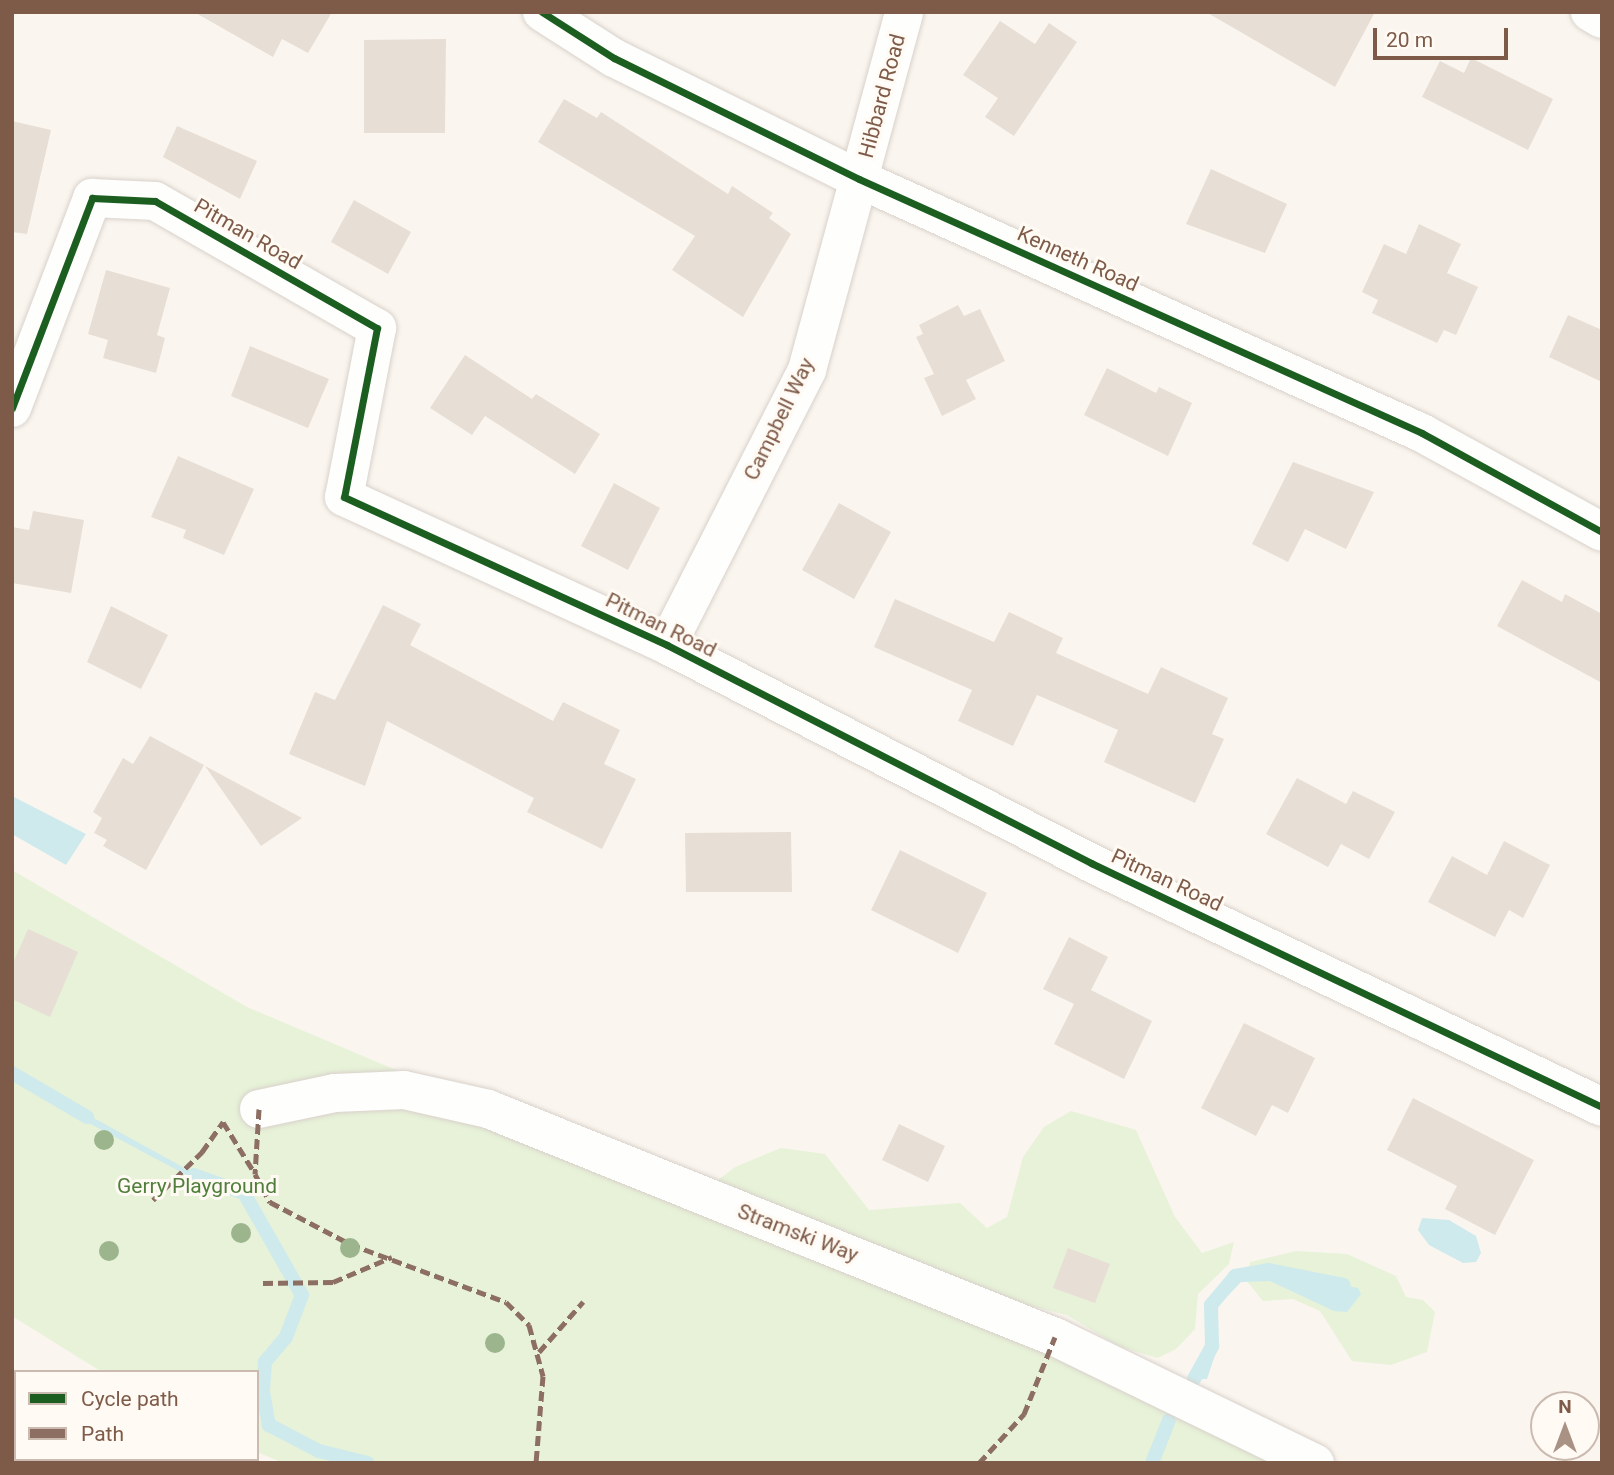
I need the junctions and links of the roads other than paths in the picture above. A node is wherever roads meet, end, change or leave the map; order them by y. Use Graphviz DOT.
graph roads {
  1 [pos="542,12"];
  2 [pos="904,12"];
  3 [pos="1590,12"];
  4 [pos="1602,19"];
  5 [pos="859,179"];
  6 [pos="12,408"];
  7 [pos="1602,532"];
  8 [pos="667,645"];
  9 [pos="1602,1107"];
  10 [pos="259,1109"];
  11 [pos="1315,1463"];
  1 -- 5 [label="street, Kenneth Road"];
  2 -- 5 [label="street, Hibbard Road"];
  3 -- 4 [label="street"];
  5 -- 7 [label="street, Kenneth Road"];
  5 -- 8 [label="street, Campbell Way"];
  6 -- 8 [label="street, Pitman Road"];
  8 -- 9 [label="street, Pitman Road"];
  10 -- 11 [label="street, Stramski Way"];
}
